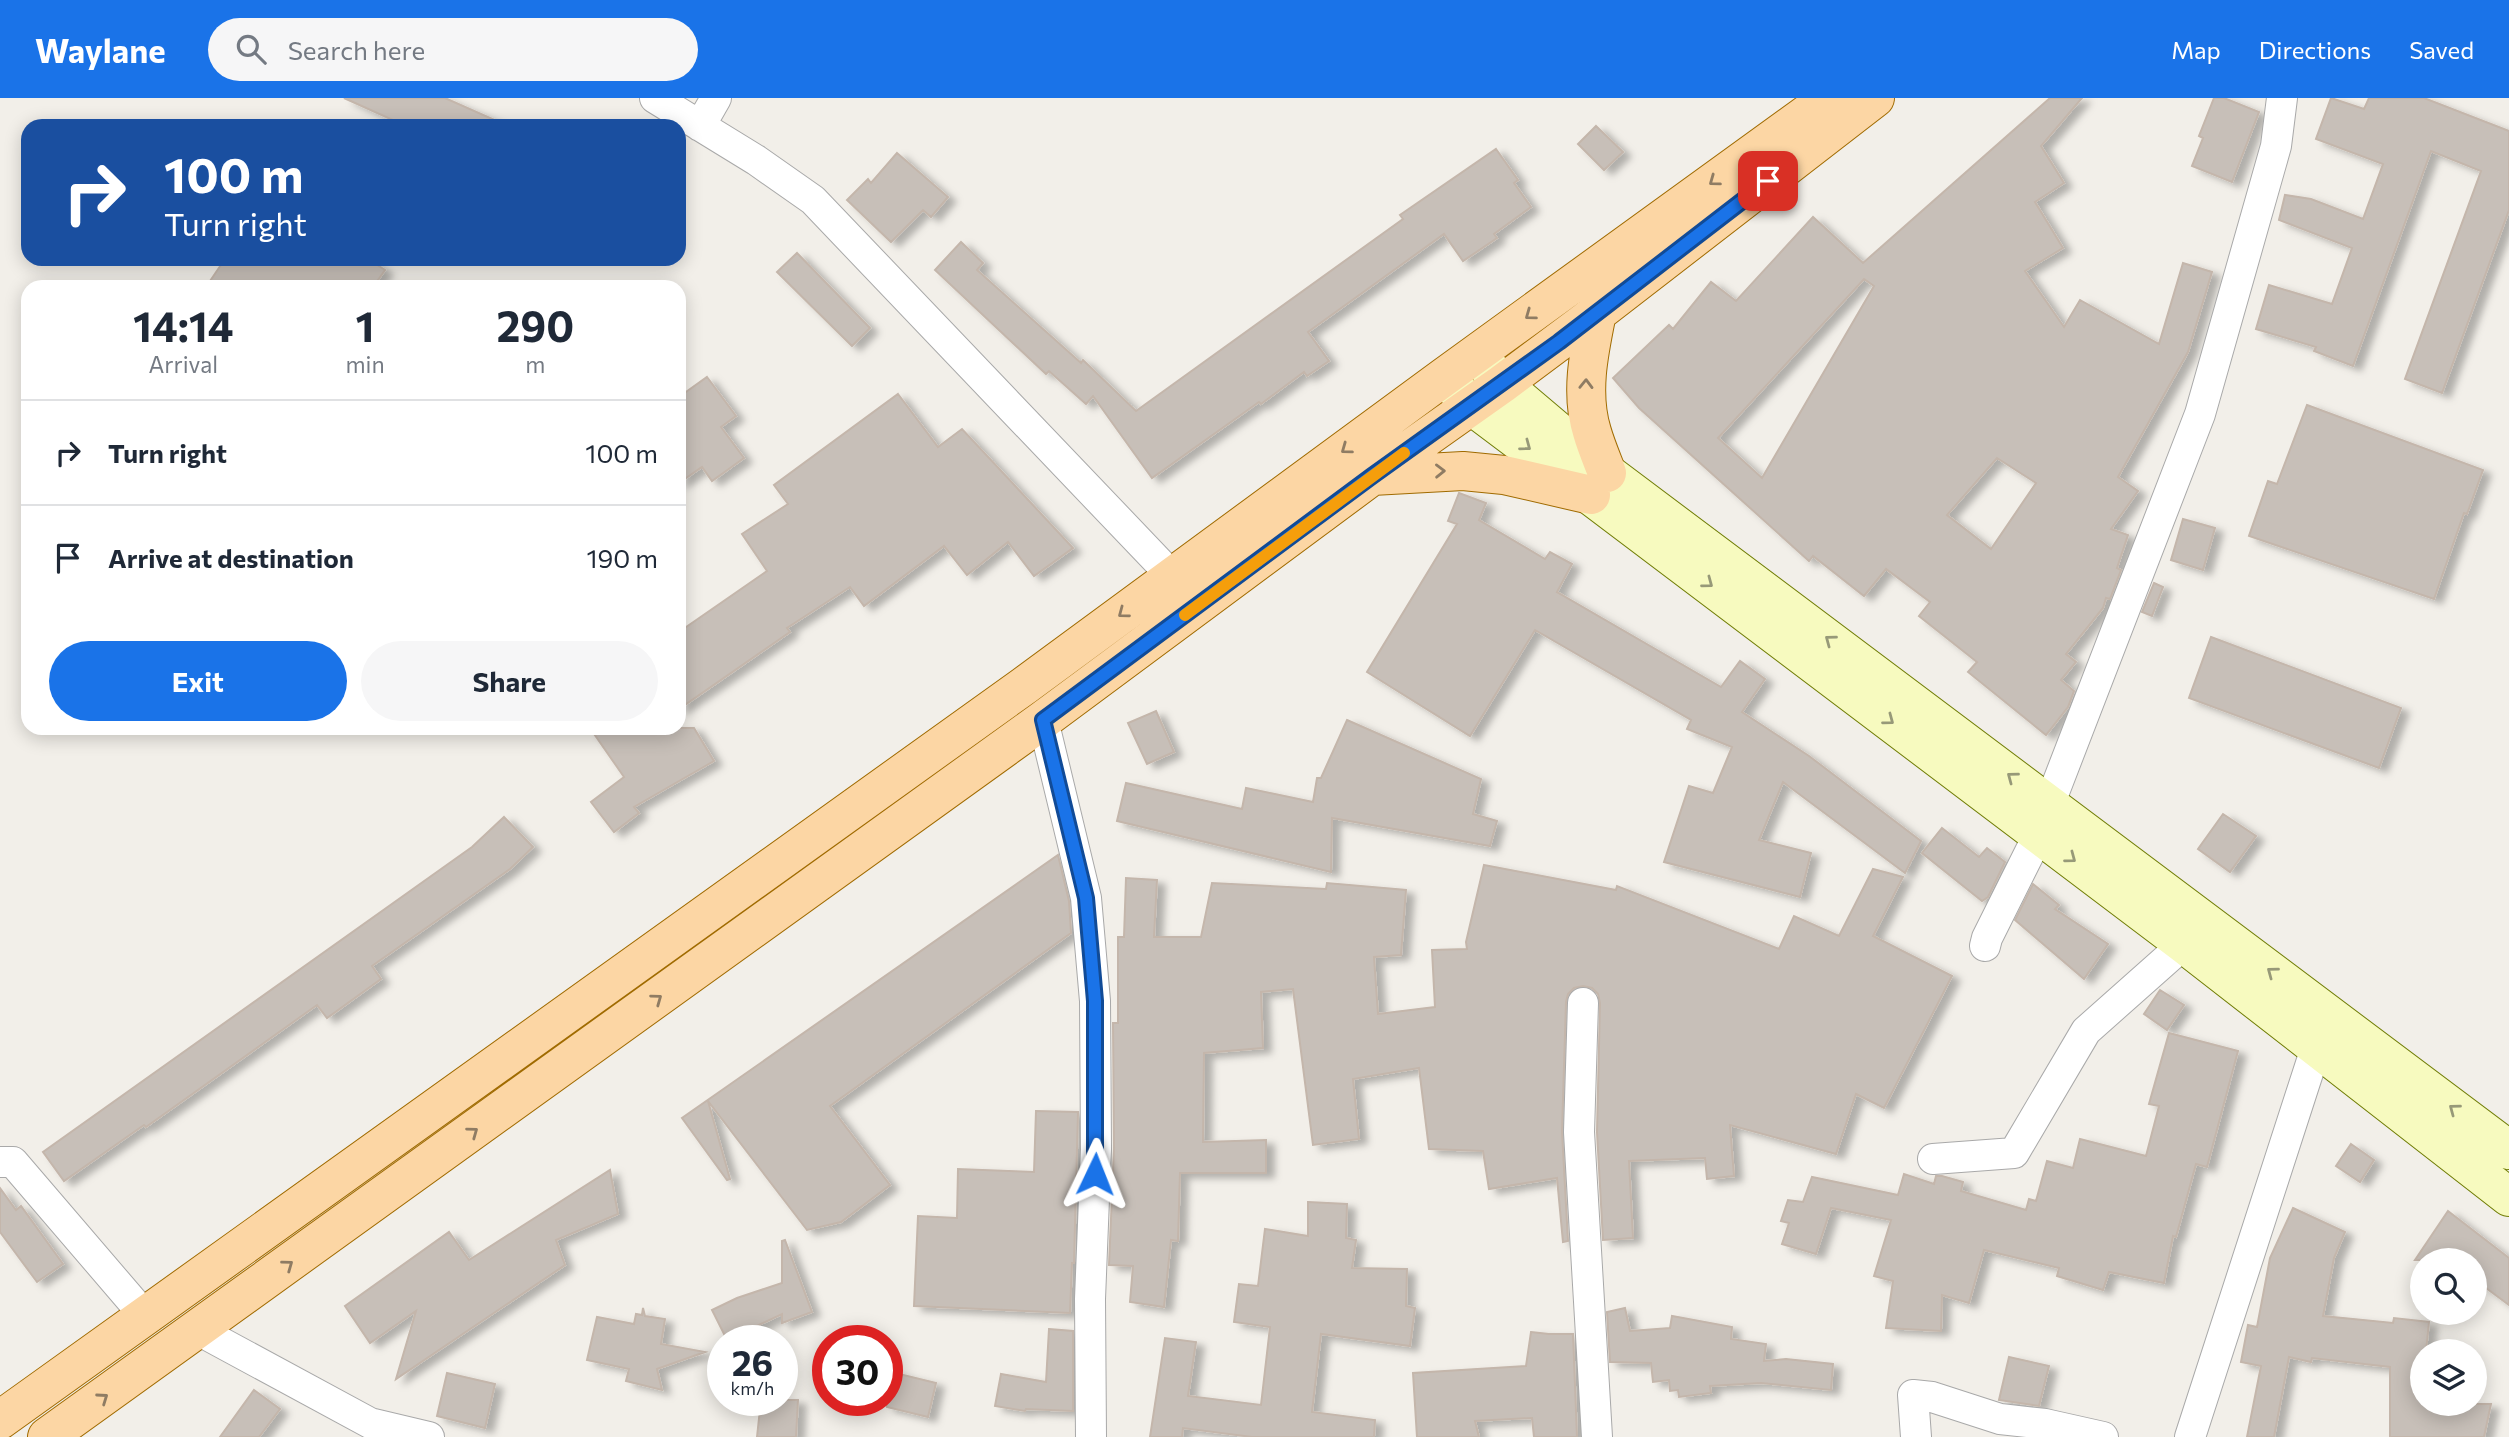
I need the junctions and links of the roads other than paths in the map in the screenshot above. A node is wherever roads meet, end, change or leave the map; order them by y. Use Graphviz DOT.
graph roads {
  1 [pos="655,98"];
  2 [pos="716,98"];
  3 [pos="1829,98"];
  4 [pos="1875,98"];
  5 [pos="2282,98"];
  6 [pos="700,126"];
  7 [pos="1597,313"];
  8 [pos="1476,354"];
  9 [pos="1444,377"];
  10 [pos="1502,384"];
  11 [pos="1472,405"];
  12 [pos="1372,476"];
  13 [pos="1599,484"];
  14 [pos="1172,576"];
  15 [pos="1043,720"];
  16 [pos="2044,820"];
  17 [pos="2184,944"];
  18 [pos="1985,946"];
  19 [pos="1583,1003"];
  20 [pos="2316,1048"];
  21 [pos="2509,1150"];
  22 [pos="1933,1159"];
  23 [pos="0,1162"];
  24 [pos="2509,1197"];
  25 [pos="145,1316"];
  26 [pos="198,1330"];
  27 [pos="0,1420"];
  28 [pos="47,1437"];
  29 [pos="429,1437"];
  30 [pos="1091,1437"];
  31 [pos="1597,1437"];
  32 [pos="1916,1437"];
  33 [pos="2103,1437"];
  34 [pos="2190,1437"];
  1 -- 6 [label="street"];
  2 -- 6 [label="street"];
  3 -- 8 [label="main road, one-way"];
  4 -- 7 [label="main road"];
  5 -- 16 [label="street"];
  6 -- 14 [label="street"];
  7 -- 10 [label="main road"];
  13 -- 7 [label="main road, one-way"];
  8 -- 9 [label="main road"];
  8 -- 10 [label="main road"];
  9 -- 11 [label="main road"];
  9 -- 14 [label="main road, one-way"];
  10 -- 11 [label="main road"];
  10 -- 13 [label="main road"];
  11 -- 12 [label="main road"];
  11 -- 13 [label="main road, one-way"];
  12 -- 13 [label="main road, one-way"];
  12 -- 15 [label="main road"];
  13 -- 16 [label="main road"];
  14 -- 25 [label="main road, one-way"];
  26 -- 15 [label="main road, one-way"];
  15 -- 30 [label="street"];
  16 -- 17 [label="main road, one-way"];
  16 -- 18 [label="street"];
  21 -- 16 [label="main road, one-way"];
  17 -- 20 [label="main road"];
  17 -- 22 [label="street"];
  19 -- 31 [label="street"];
  20 -- 24 [label="main road"];
  20 -- 34 [label="street"];
  23 -- 25 [label="street"];
  25 -- 27 [label="main road"];
  28 -- 26 [label="main road, one-way"];
  26 -- 29 [label="street"];
  32 -- 33 [label="street"];
}
